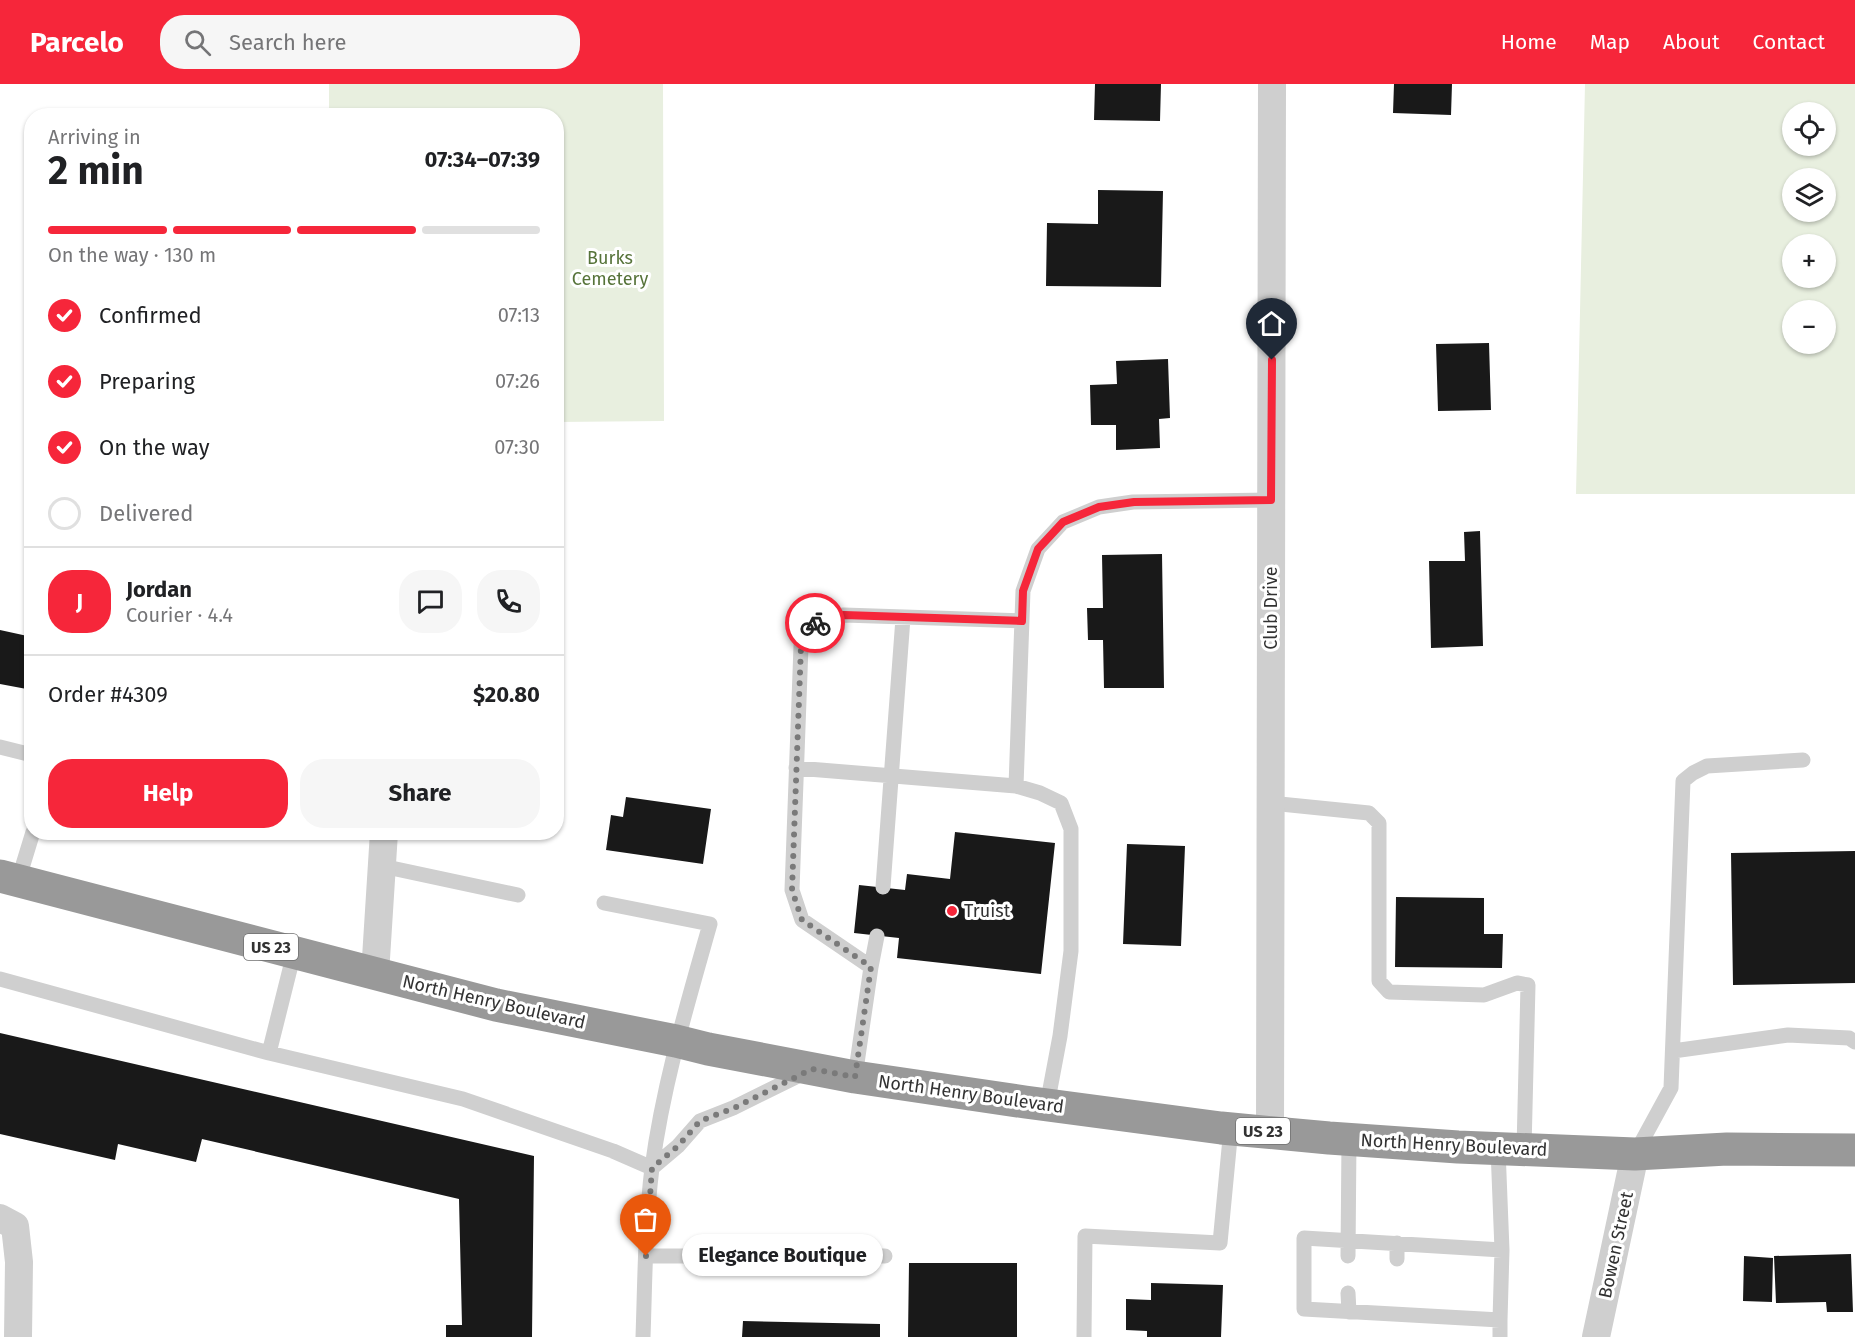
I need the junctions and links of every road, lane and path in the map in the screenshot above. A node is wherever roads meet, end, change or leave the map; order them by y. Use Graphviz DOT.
graph roads {
  1 [pos="1272,84"];
  2 [pos="1271,500"];
  3 [pos="903,618"];
  4 [pos="1022,621"];
  5 [pos="0,747"];
  6 [pos="24,753"];
  7 [pos="1803,760"];
  8 [pos="796,768"];
  9 [pos="891,777"];
  10 [pos="1016,786"];
  11 [pos="1270,803"];
  12 [pos="29,840"];
  13 [pos="384,840"];
  14 [pos="382,866"];
  15 [pos="9,878"];
  16 [pos="883,887"];
  17 [pos="518,895"];
  18 [pos="604,903"];
  19 [pos="877,936"];
  20 [pos="294,952"];
  21 [pos="871,967"];
  22 [pos="375,974"];
  23 [pos="0,979"];
  24 [pos="676,1041"];
  25 [pos="1855,1042"];
  26 [pos="1673,1051"];
  27 [pos="269,1053"];
  28 [pos="812,1069"];
  29 [pos="855,1077"];
  30 [pos="1047,1105"];
  31 [pos="1231,1128"];
  32 [pos="1270,1131"];
  33 [pos="1348,1139"];
  34 [pos="1511,1149"];
  35 [pos="1855,1150"];
  36 [pos="1635,1154"];
  37 [pos="652,1168"];
  38 [pos="8,1225"];
  39 [pos="1348,1240"];
  40 [pos="1502,1250"];
  41 [pos="646,1256"];
  42 [pos="885,1256"];
  43 [pos="1348,1256"];
  44 [pos="1348,1293"];
  45 [pos="1348,1312"];
  46 [pos="1500,1320"];
  47 [pos="18,1337"];
  48 [pos="643,1337"];
  49 [pos="1084,1337"];
  50 [pos="1500,1337"];
  51 [pos="1596,1337"];
  1 -- 2 [label="street, Club Drive"];
  2 -- 4 [label="lane"];
  2 -- 11 [label="street, Club Drive"];
  3 -- 4 [label="lane"];
  3 -- 8 [label="lane"];
  3 -- 9 [label="lane"];
  4 -- 10 [label="lane"];
  5 -- 6 [label="lane"];
  7 -- 26 [label="lane"];
  8 -- 9 [label="lane"];
  8 -- 21 [label="lane"];
  9 -- 10 [label="lane"];
  9 -- 16 [label="lane"];
  10 -- 30 [label="lane"];
  11 -- 32 [label="street, Club Drive"];
  11 -- 34 [label="lane"];
  12 -- 15 [label="lane"];
  13 -- 14 [label="street"];
  14 -- 17 [label="lane"];
  14 -- 22 [label="street"];
  15 -- 20 [label="highway, North Henry Boulevard / US 23"];
  18 -- 24 [label="lane"];
  19 -- 21 [label="lane"];
  20 -- 22 [label="highway, North Henry Boulevard / US 23"];
  20 -- 27 [label="lane"];
  21 -- 29 [label="lane"];
  22 -- 24 [label="highway, North Henry Boulevard / US 23"];
  23 -- 27 [label="lane"];
  24 -- 28 [label="highway, North Henry Boulevard / US 23"];
  24 -- 37 [label="lane"];
  25 -- 26 [label="lane"];
  26 -- 36 [label="lane"];
  27 -- 37 [label="lane"];
  28 -- 29 [label="highway, North Henry Boulevard / US 23"];
  28 -- 37 [label="lane"];
  29 -- 30 [label="highway, North Henry Boulevard / US 23"];
  30 -- 31 [label="highway, North Henry Boulevard / US 23"];
  31 -- 32 [label="highway, North Henry Boulevard / US 23"];
  31 -- 49 [label="lane"];
  32 -- 33 [label="highway, North Henry Boulevard / US 23"];
  33 -- 34 [label="highway, North Henry Boulevard / US 23"];
  33 -- 39 [label="lane"];
  34 -- 36 [label="highway, North Henry Boulevard / US 23"];
  34 -- 40 [label="lane"];
  35 -- 36 [label="highway, North Henry Boulevard / US 23"];
  36 -- 51 [label="street, Bowen Street"];
  37 -- 41 [label="lane"];
  38 -- 47 [label="street"];
  39 -- 40 [label="lane"];
  39 -- 43 [label="lane"];
  39 -- 45 [label="lane"];
  40 -- 46 [label="lane"];
  41 -- 42 [label="lane"];
  41 -- 48 [label="lane"];
  44 -- 45 [label="lane"];
  45 -- 46 [label="lane"];
  46 -- 50 [label="lane"];
}
